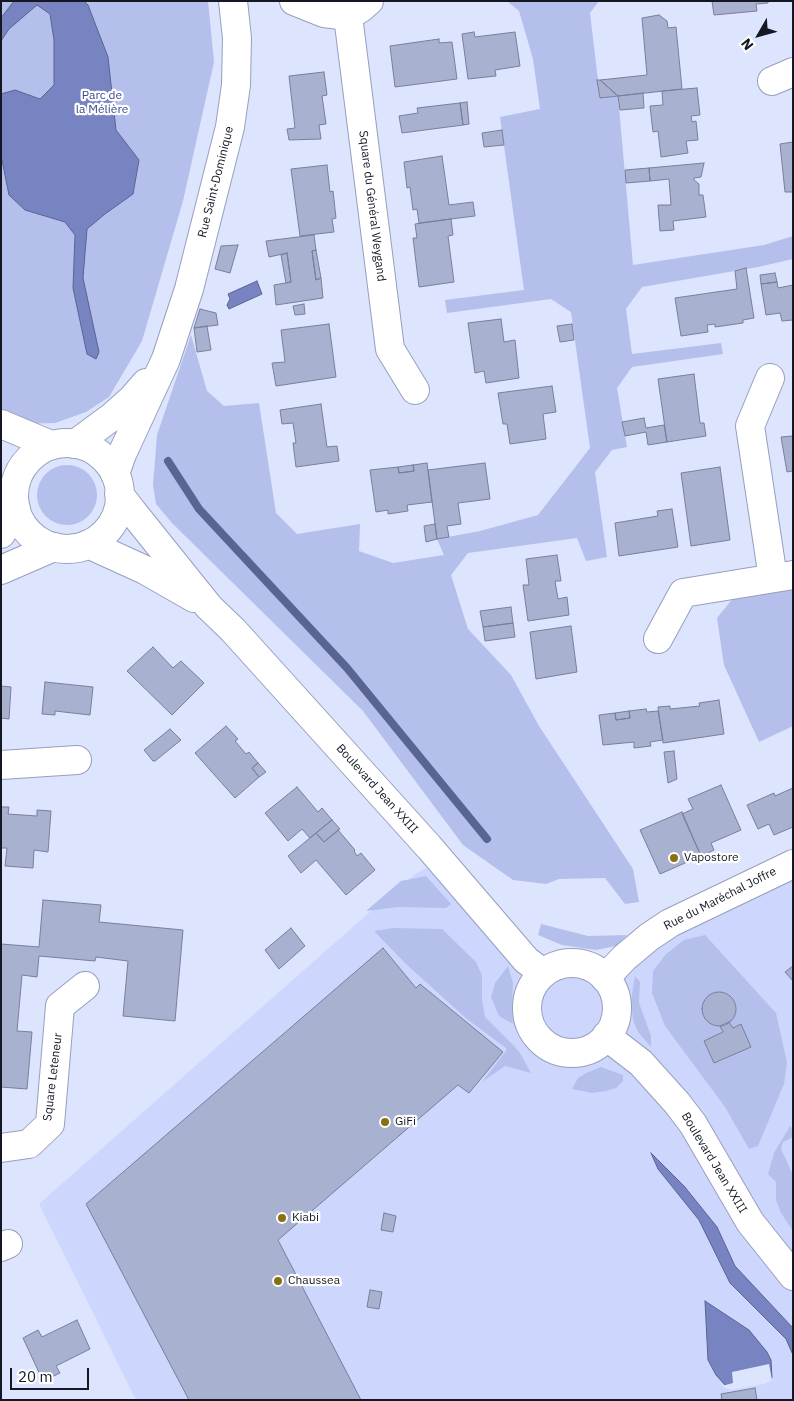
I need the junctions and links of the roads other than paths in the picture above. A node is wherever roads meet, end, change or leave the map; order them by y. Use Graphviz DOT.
graph roads {
  1 [pos="233,1"];
  2 [pos="294,1"];
  3 [pos="358,8"];
  4 [pos="166,359"];
  5 [pos="770,378"];
  6 [pos="415,390"];
  7 [pos="1,424"];
  8 [pos="63,444"];
  9 [pos="117,484"];
  10 [pos="10,488"];
  11 [pos="1,534"];
  12 [pos="88,544"];
  13 [pos="54,547"];
  14 [pos="1,570"];
  15 [pos="783,576"];
  16 [pos="209,607"];
  17 [pos="658,639"];
  18 [pos="77,760"];
  19 [pos="1,765"];
  20 [pos="793,864"];
  21 [pos="543,973"];
  22 [pos="605,978"];
  23 [pos="85,986"];
  24 [pos="606,1036"];
  25 [pos="1,1148"];
  26 [pos="793,1276"];
  1 -- 4 [label="street, Rue Saint-Dominique"];
  2 -- 3 [label="street"];
  3 -- 6 [label="street, Square du Général Weygand"];
  4 -- 8 [label="street, Rue Saint-Dominique"];
  4 -- 9 [label="street, Rue Saint-Dominique"];
  5 -- 15 [label="street"];
  7 -- 8 [label="street"];
  8 -- 9 [label="street"];
  8 -- 10 [label="street"];
  9 -- 12 [label="street"];
  9 -- 16 [label="street"];
  10 -- 11 [label="street"];
  10 -- 13 [label="street"];
  12 -- 13 [label="street"];
  12 -- 16 [label="street"];
  13 -- 14 [label="street"];
  15 -- 17 [label="street"];
  16 -- 21 [label="street, Boulevard Jean XXIII"];
  18 -- 19 [label="street"];
  20 -- 22 [label="street, Rue du Maréchal Joffre"];
  21 -- 22 [label="street"];
  21 -- 24 [label="street"];
  22 -- 24 [label="street"];
  23 -- 25 [label="street, Square Leteneur"];
  24 -- 26 [label="street, Boulevard Jean XXIII"];
}
